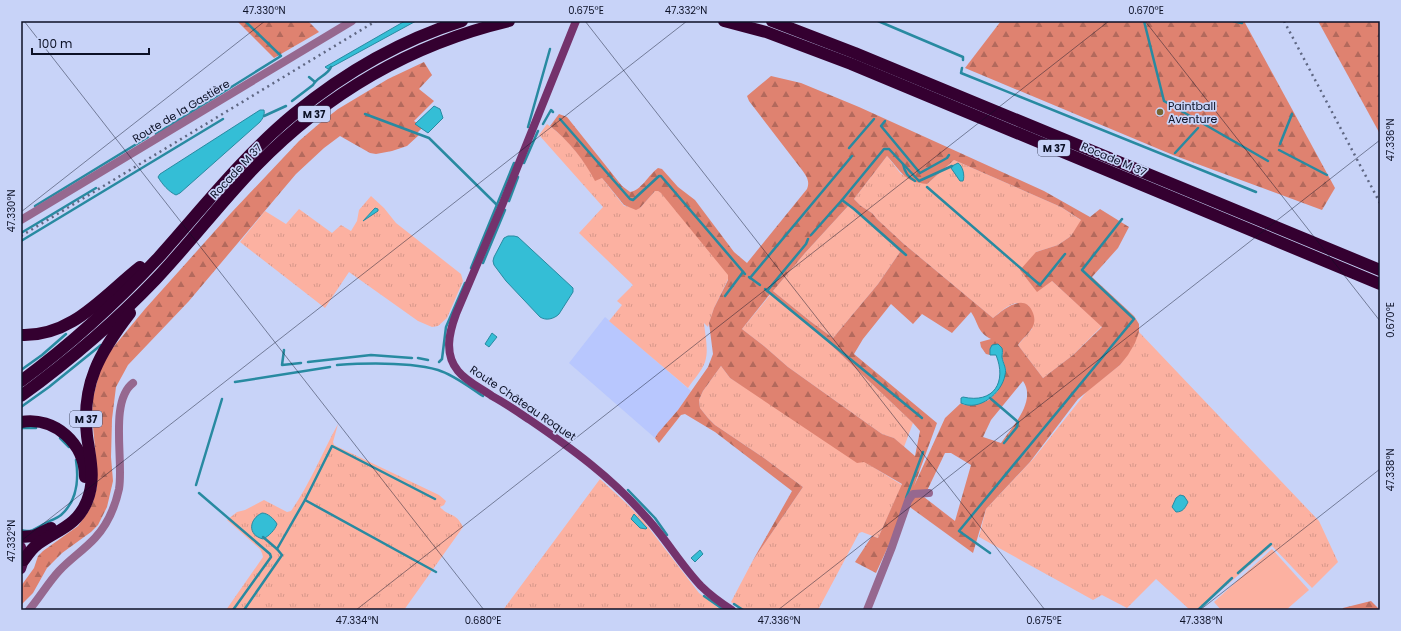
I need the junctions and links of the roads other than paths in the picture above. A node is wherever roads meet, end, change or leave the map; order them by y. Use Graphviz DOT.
graph roads {
  1 [pos="352,21"];
  2 [pos="462,21"];
  3 [pos="509,21"];
  4 [pos="576,21"];
  5 [pos="724,21"];
  6 [pos="772,21"];
  7 [pos="21,220"];
  8 [pos="173,241"];
  9 [pos="1380,270"];
  10 [pos="163,271"];
  11 [pos="1380,284"];
  12 [pos="21,335"];
  13 [pos="21,381"];
  14 [pos="133,383"];
  15 [pos="21,396"];
  16 [pos="21,422"];
  17 [pos="929,493"];
  18 [pos="21,537"];
  19 [pos="21,546"];
  20 [pos="22,564"];
  21 [pos="29,610"];
  22 [pos="732,610"];
  23 [pos="867,610"];
  1 -- 7 [label="street, Route de la Gastière"];
  2 -- 8 [label="highway, Rocade M 37 / M 37"];
  3 -- 10 [label="highway, Rocade M 37 / M 37"];
  4 -- 22 [label="street, Route Château Roquet"];
  5 -- 11 [label="highway, Rocade M 37 / M 37"];
  6 -- 9 [label="highway, Rocade M 37 / M 37"];
  8 -- 12 [label="highway, M 37"];
  8 -- 13 [label="highway, Rocade M 37 / M 37"];
  10 -- 15 [label="highway, Rocade M 37 / M 37"];
  10 -- 20 [label="highway, M 37"];
  14 -- 21 [label="street"];
  16 -- 18 [label="highway, M 37"];
  17 -- 23 [label="street"];
  19 -- 20 [label="main road"];
}
